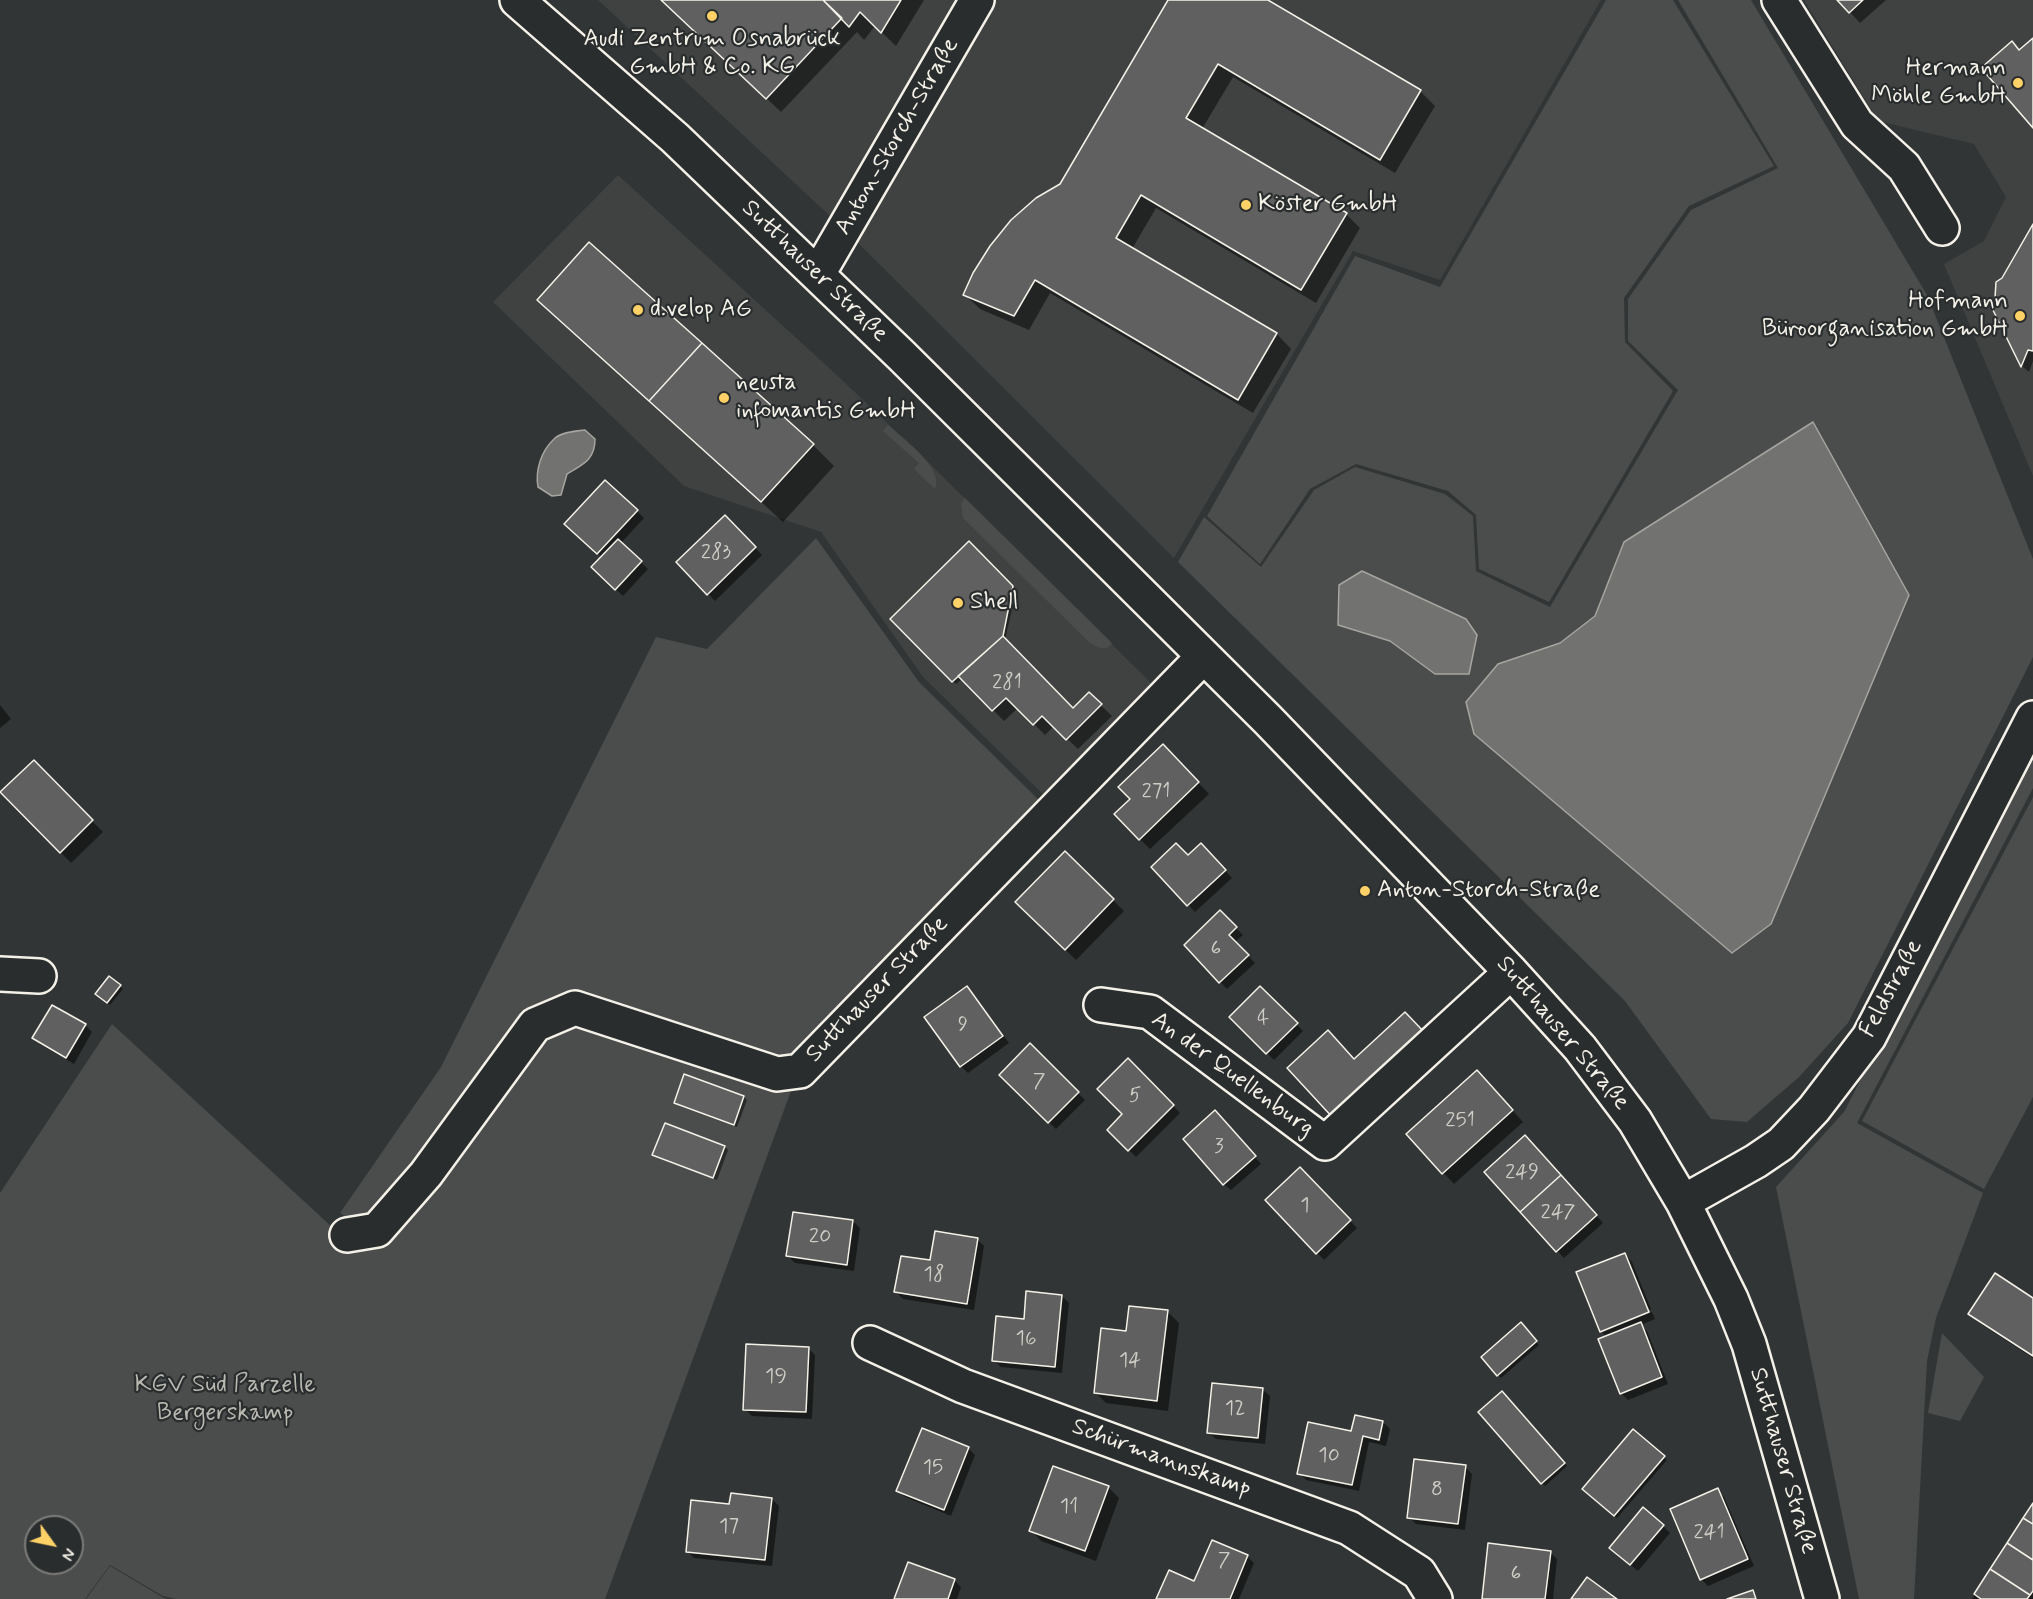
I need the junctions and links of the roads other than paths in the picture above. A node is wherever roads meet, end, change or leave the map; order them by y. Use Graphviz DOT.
graph roads {
  1 [pos="517,0"];
  2 [pos="977,0"];
  3 [pos="1779,0"];
  4 [pos="1942,228"];
  5 [pos="818,274"];
  6 [pos="1203,657"];
  7 [pos="2033,718"];
  8 [pos="1511,972"];
  9 [pos="0,974"];
  10 [pos="39,976"];
  11 [pos="1101,1005"];
  12 [pos="1683,1202"];
  13 [pos="347,1235"];
  14 [pos="870,1343"];
  15 [pos="1435,1599"];
  16 [pos="1822,1599"];
  1 -- 5 [label="street, Sutthauser Straße"];
  2 -- 5 [label="street, Anton-Storch-Straße"];
  3 -- 4 [label="street"];
  5 -- 6 [label="street, Sutthauser Straße"];
  6 -- 8 [label="street, Sutthauser Straße"];
  6 -- 13 [label="street, Sutthauser Straße"];
  7 -- 12 [label="street, Feldstraße"];
  8 -- 11 [label="street, An der Quellenburg"];
  8 -- 12 [label="street, Sutthauser Straße"];
  9 -- 10 [label="street"];
  12 -- 16 [label="street, Sutthauser Straße"];
  14 -- 15 [label="street, Schürmannskamp"];
}
